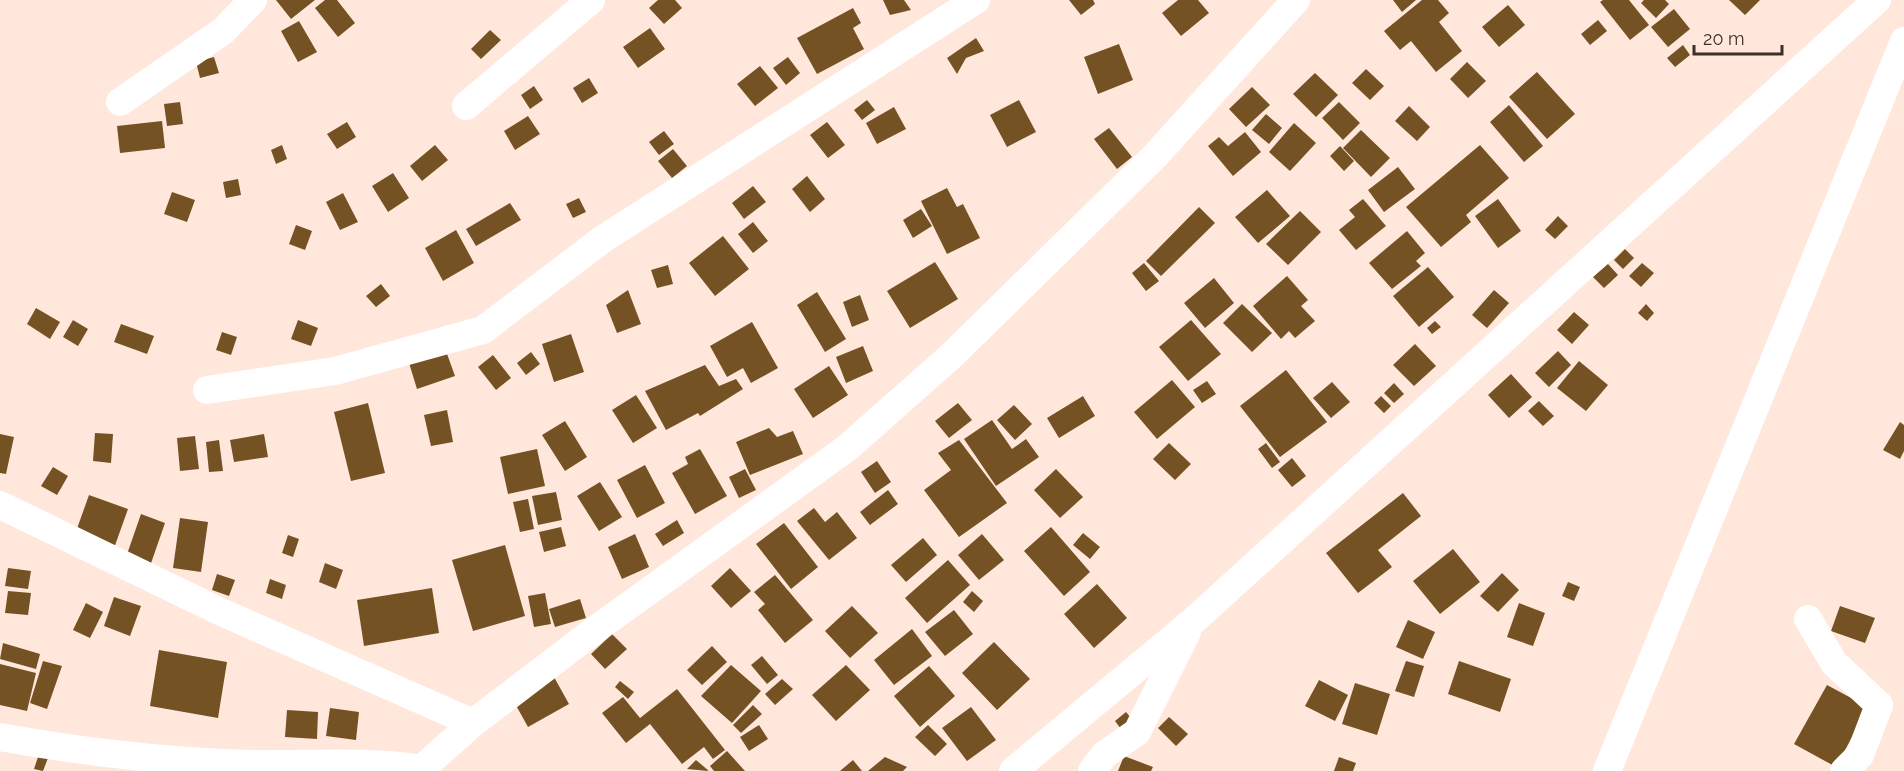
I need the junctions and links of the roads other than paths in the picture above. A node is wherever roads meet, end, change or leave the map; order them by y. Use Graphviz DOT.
graph roads {
  1 [pos="253,0"];
  2 [pos="591,0"];
  3 [pos="976,0"];
  4 [pos="1296,0"];
  5 [pos="1877,0"];
  6 [pos="1904,41"];
  7 [pos="120,102"];
  8 [pos="466,106"];
  9 [pos="207,390"];
  10 [pos="0,505"];
  11 [pos="1808,619"];
  12 [pos="1191,623"];
  13 [pos="473,723"];
  14 [pos="0,737"];
  15 [pos="420,770"];
  16 [pos="1013,771"];
  17 [pos="1092,771"];
  18 [pos="1607,771"];
  19 [pos="1844,771"];
  1 -- 7 [label="street"];
  2 -- 8 [label="street"];
  3 -- 9 [label="street"];
  4 -- 13 [label="street"];
  5 -- 12 [label="street"];
  6 -- 18 [label="street"];
  10 -- 13 [label="street"];
  11 -- 19 [label="street"];
  12 -- 16 [label="street"];
  12 -- 17 [label="street"];
  13 -- 15 [label="street"];
  14 -- 15 [label="street"];
}
